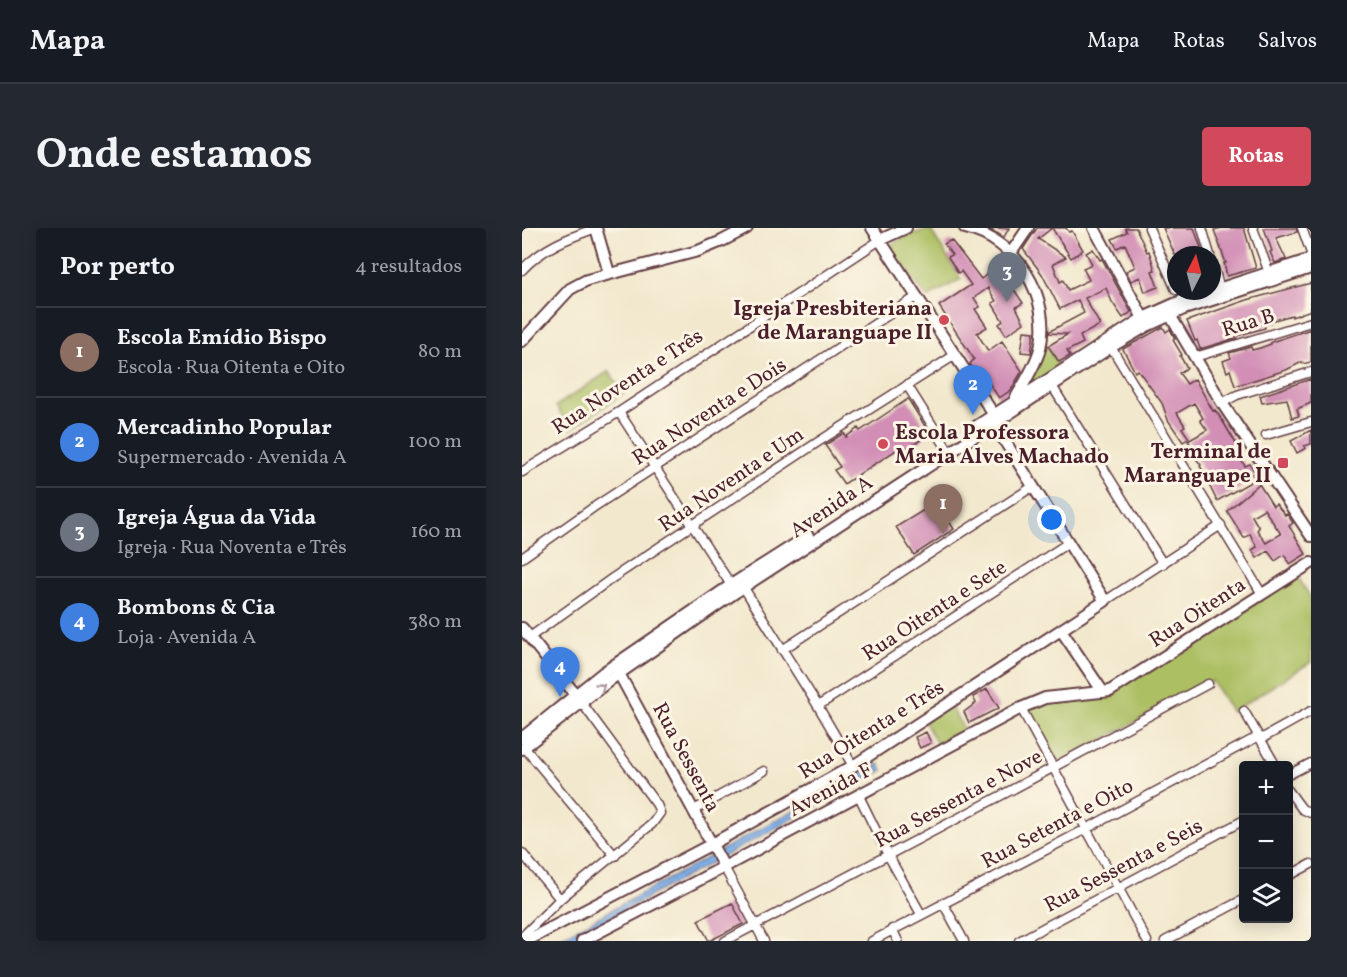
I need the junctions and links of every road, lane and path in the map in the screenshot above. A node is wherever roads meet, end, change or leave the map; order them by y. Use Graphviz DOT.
graph roads {
  1 [pos="596,228"];
  2 [pos="747,228"];
  3 [pos="873,228"];
  4 [pos="906,228"];
  5 [pos="965,228"];
  6 [pos="1028,228"];
  7 [pos="1094,228"];
  8 [pos="1149,228"];
  9 [pos="1202,228"];
  10 [pos="1253,228"];
  11 [pos="1302,228"];
  12 [pos="880,240"];
  13 [pos="1207,246"];
  14 [pos="1011,253"];
  15 [pos="1311,253"];
  16 [pos="1311,259"];
  17 [pos="1311,268"];
  18 [pos="522,270"];
  19 [pos="1167,270"];
  20 [pos="609,273"];
  21 [pos="1269,273"];
  22 [pos="1221,288"];
  23 [pos="1221,288"];
  24 [pos="916,297"];
  25 [pos="1177,300"];
  26 [pos="1167,311"];
  27 [pos="1143,318"];
  28 [pos="1311,322"];
  29 [pos="522,341"];
  30 [pos="1111,347"];
  31 [pos="955,355"];
  32 [pos="1195,357"];
  33 [pos="1311,372"];
  34 [pos="1050,382"];
  35 [pos="907,385"];
  36 [pos="1014,402"];
  37 [pos="1221,403"];
  38 [pos="619,412"];
  39 [pos="994,419"];
  40 [pos="1311,422"];
  41 [pos="1266,435"];
  42 [pos="946,447"];
  43 [pos="654,468"];
  44 [pos="522,471"];
  45 [pos="1032,487"];
  46 [pos="1221,525"];
  47 [pos="692,526"];
  48 [pos="1311,536"];
  49 [pos="1068,543"];
  50 [pos="522,558"];
  51 [pos="1311,563"];
  52 [pos="1163,564"];
  53 [pos="731,585"];
  54 [pos="744,588"];
  55 [pos="1262,594"];
  56 [pos="1105,601"];
  57 [pos="522,628"];
  58 [pos="1061,630"];
  59 [pos="530,638"];
  60 [pos="782,650"];
  61 [pos="617,669"];
  62 [pos="1208,684"];
  63 [pos="1103,692"];
  64 [pos="578,698"];
  65 [pos="819,706"];
  66 [pos="1020,708"];
  67 [pos="1244,711"];
  68 [pos="1311,711"];
  69 [pos="1260,738"];
  70 [pos="523,745"];
  71 [pos="1274,761"];
  72 [pos="1311,763"];
  73 [pos="853,766"];
  74 [pos="1052,768"];
  75 [pos="764,771"];
  76 [pos="1293,772"];
  77 [pos="858,796"];
  78 [pos="1293,799"];
  79 [pos="694,810"];
  80 [pos="1311,813"];
  81 [pos="1239,823"];
  82 [pos="1086,829"];
  83 [pos="713,846"];
  84 [pos="522,853"];
  85 [pos="888,855"];
  86 [pos="615,856"];
  87 [pos="1311,864"];
  88 [pos="724,866"];
  89 [pos="1293,873"];
  90 [pos="1118,889"];
  91 [pos="561,899"];
  92 [pos="944,903"];
  93 [pos="1239,903"];
  94 [pos="921,914"];
  95 [pos="755,925"];
  96 [pos="892,929"];
  97 [pos="522,937"];
  98 [pos="526,941"];
  99 [pos="582,941"];
  100 [pos="724,941"];
  101 [pos="764,941"];
  102 [pos="872,941"];
  103 [pos="898,941"];
  104 [pos="964,941"];
  105 [pos="1019,941"];
  106 [pos="1147,941"];
  107 [pos="1165,941"];
  1 -- 18 [label="street"];
  1 -- 20 [label="street"];
  2 -- 20 [label="street"];
  3 -- 12 [label="street"];
  4 -- 12 [label="street, Rua Noventa e Três"];
  5 -- 14 [label="street"];
  6 -- 14 [label="street"];
  7 -- 27 [label="street"];
  8 -- 19 [label="street"];
  9 -- 13 [label="street"];
  10 -- 21 [label="street"];
  11 -- 15 [label="street"];
  12 -- 24 [label="street"];
  12 -- 38 [label="street, Rua Noventa e Três"];
  14 -- 36 [label="street"];
  16 -- 21 [label="street, Avenida A"];
  17 -- 22 [label="street, Avenida A"];
  20 -- 29 [label="street"];
  21 -- 23 [label="street, Avenida A"];
  24 -- 31 [label="street"];
  24 -- 43 [label="street, Rua Noventa e Dois"];
  25 -- 26 [label="street, Avenida A"];
  26 -- 27 [label="street, Avenida A"];
  26 -- 30 [label="street, Avenida A"];
  26 -- 32 [label="street"];
  27 -- 34 [label="street, Avenida A"];
  28 -- 32 [label="street, Rua B"];
  30 -- 34 [label="street, Avenida A"];
  30 -- 46 [label="street"];
  31 -- 35 [label="street, Rua Noventa e Um"];
  31 -- 39 [label="street"];
  32 -- 37 [label="street"];
  33 -- 37 [label="street"];
  34 -- 36 [label="street, Avenida A"];
  34 -- 39 [label="street, Avenida A"];
  34 -- 52 [label="street"];
  35 -- 42 [label="street"];
  35 -- 47 [label="street, Rua Noventa e Um"];
  36 -- 39 [label="street, Avenida A"];
  37 -- 48 [label="street"];
  38 -- 43 [label="street"];
  38 -- 44 [label="street, Rua Noventa e Três"];
  39 -- 42 [label="street, Avenida A"];
  39 -- 45 [label="street"];
  39 -- 54 [label="street, Avenida A"];
  40 -- 41 [label="street"];
  42 -- 53 [label="street, Avenida A"];
  43 -- 47 [label="street"];
  43 -- 50 [label="street, Rua Noventa e Dois"];
  45 -- 49 [label="street"];
  45 -- 60 [label="street"];
  46 -- 52 [label="street, Rua Oitenta e Três"];
  46 -- 55 [label="street"];
  47 -- 53 [label="street"];
  47 -- 59 [label="street, Rua Noventa e Um"];
  49 -- 56 [label="street"];
  49 -- 65 [label="street, Rua Oitenta e Sete"];
  51 -- 55 [label="street, Rua Oitenta"];
  52 -- 56 [label="street, Rua Oitenta e Três"];
  53 -- 54 [label="street"];
  53 -- 61 [label="street, Avenida A"];
  54 -- 60 [label="street"];
  54 -- 61 [label="street, Avenida A"];
  55 -- 63 [label="street, Rua Oitenta"];
  56 -- 58 [label="street, Rua Oitenta e Três"];
  57 -- 59 [label="street"];
  58 -- 63 [label="street"];
  58 -- 73 [label="street, Rua Oitenta e Três"];
  59 -- 64 [label="street"];
  60 -- 65 [label="street"];
  61 -- 64 [label="street, Avenida A"];
  61 -- 79 [label="street, Rua Sessenta"];
  62 -- 74 [label="street, Rua Sessenta e Nove"];
  63 -- 66 [label="street, Avenida F"];
  64 -- 70 [label="street, Avenida A"];
  64 -- 86 [label="street"];
  65 -- 73 [label="street"];
  66 -- 74 [label="street"];
  66 -- 77 [label="street, Avenida F"];
  67 -- 69 [label="street"];
  68 -- 69 [label="street, Rua Setenta e Oito"];
  69 -- 71 [label="street"];
  69 -- 82 [label="street, Rua Setenta e Oito"];
  70 -- 86 [label="street"];
  72 -- 76 [label="street"];
  73 -- 83 [label="street, Rua Oitenta e Três"];
  74 -- 82 [label="street"];
  74 -- 85 [label="street, Rua Sessenta e Nove"];
  75 -- 79 [label="street"];
  77 -- 85 [label="street"];
  77 -- 88 [label="street, Avenida F"];
  78 -- 80 [label="street"];
  79 -- 83 [label="street, Rua Sessenta"];
  81 -- 90 [label="street, Rua Sessenta e Seis"];
  82 -- 90 [label="street"];
  82 -- 92 [label="street, Rua Setenta e Oito"];
  83 -- 88 [label="street, Rua Sessenta"];
  83 -- 98 [label="street, Rua Oitenta e Três"];
  84 -- 91 [label="street"];
  85 -- 94 [label="street"];
  85 -- 95 [label="street, Rua Sessenta e Nove"];
  86 -- 91 [label="street"];
  87 -- 89 [label="street"];
  88 -- 95 [label="street"];
  88 -- 99 [label="street, Avenida F"];
  90 -- 105 [label="street, Rua Sessenta e Seis"];
  90 -- 106 [label="street"];
  91 -- 97 [label="street"];
  92 -- 94 [label="street, Rua Setenta e Oito"];
  92 -- 104 [label="street"];
  93 -- 107 [label="street"];
  94 -- 96 [label="street, Rua Setenta e Oito"];
  95 -- 100 [label="street, Rua Sessenta e Nove"];
  95 -- 101 [label="street"];
  96 -- 102 [label="street, Rua Setenta e Oito"];
  96 -- 103 [label="street"];
}
